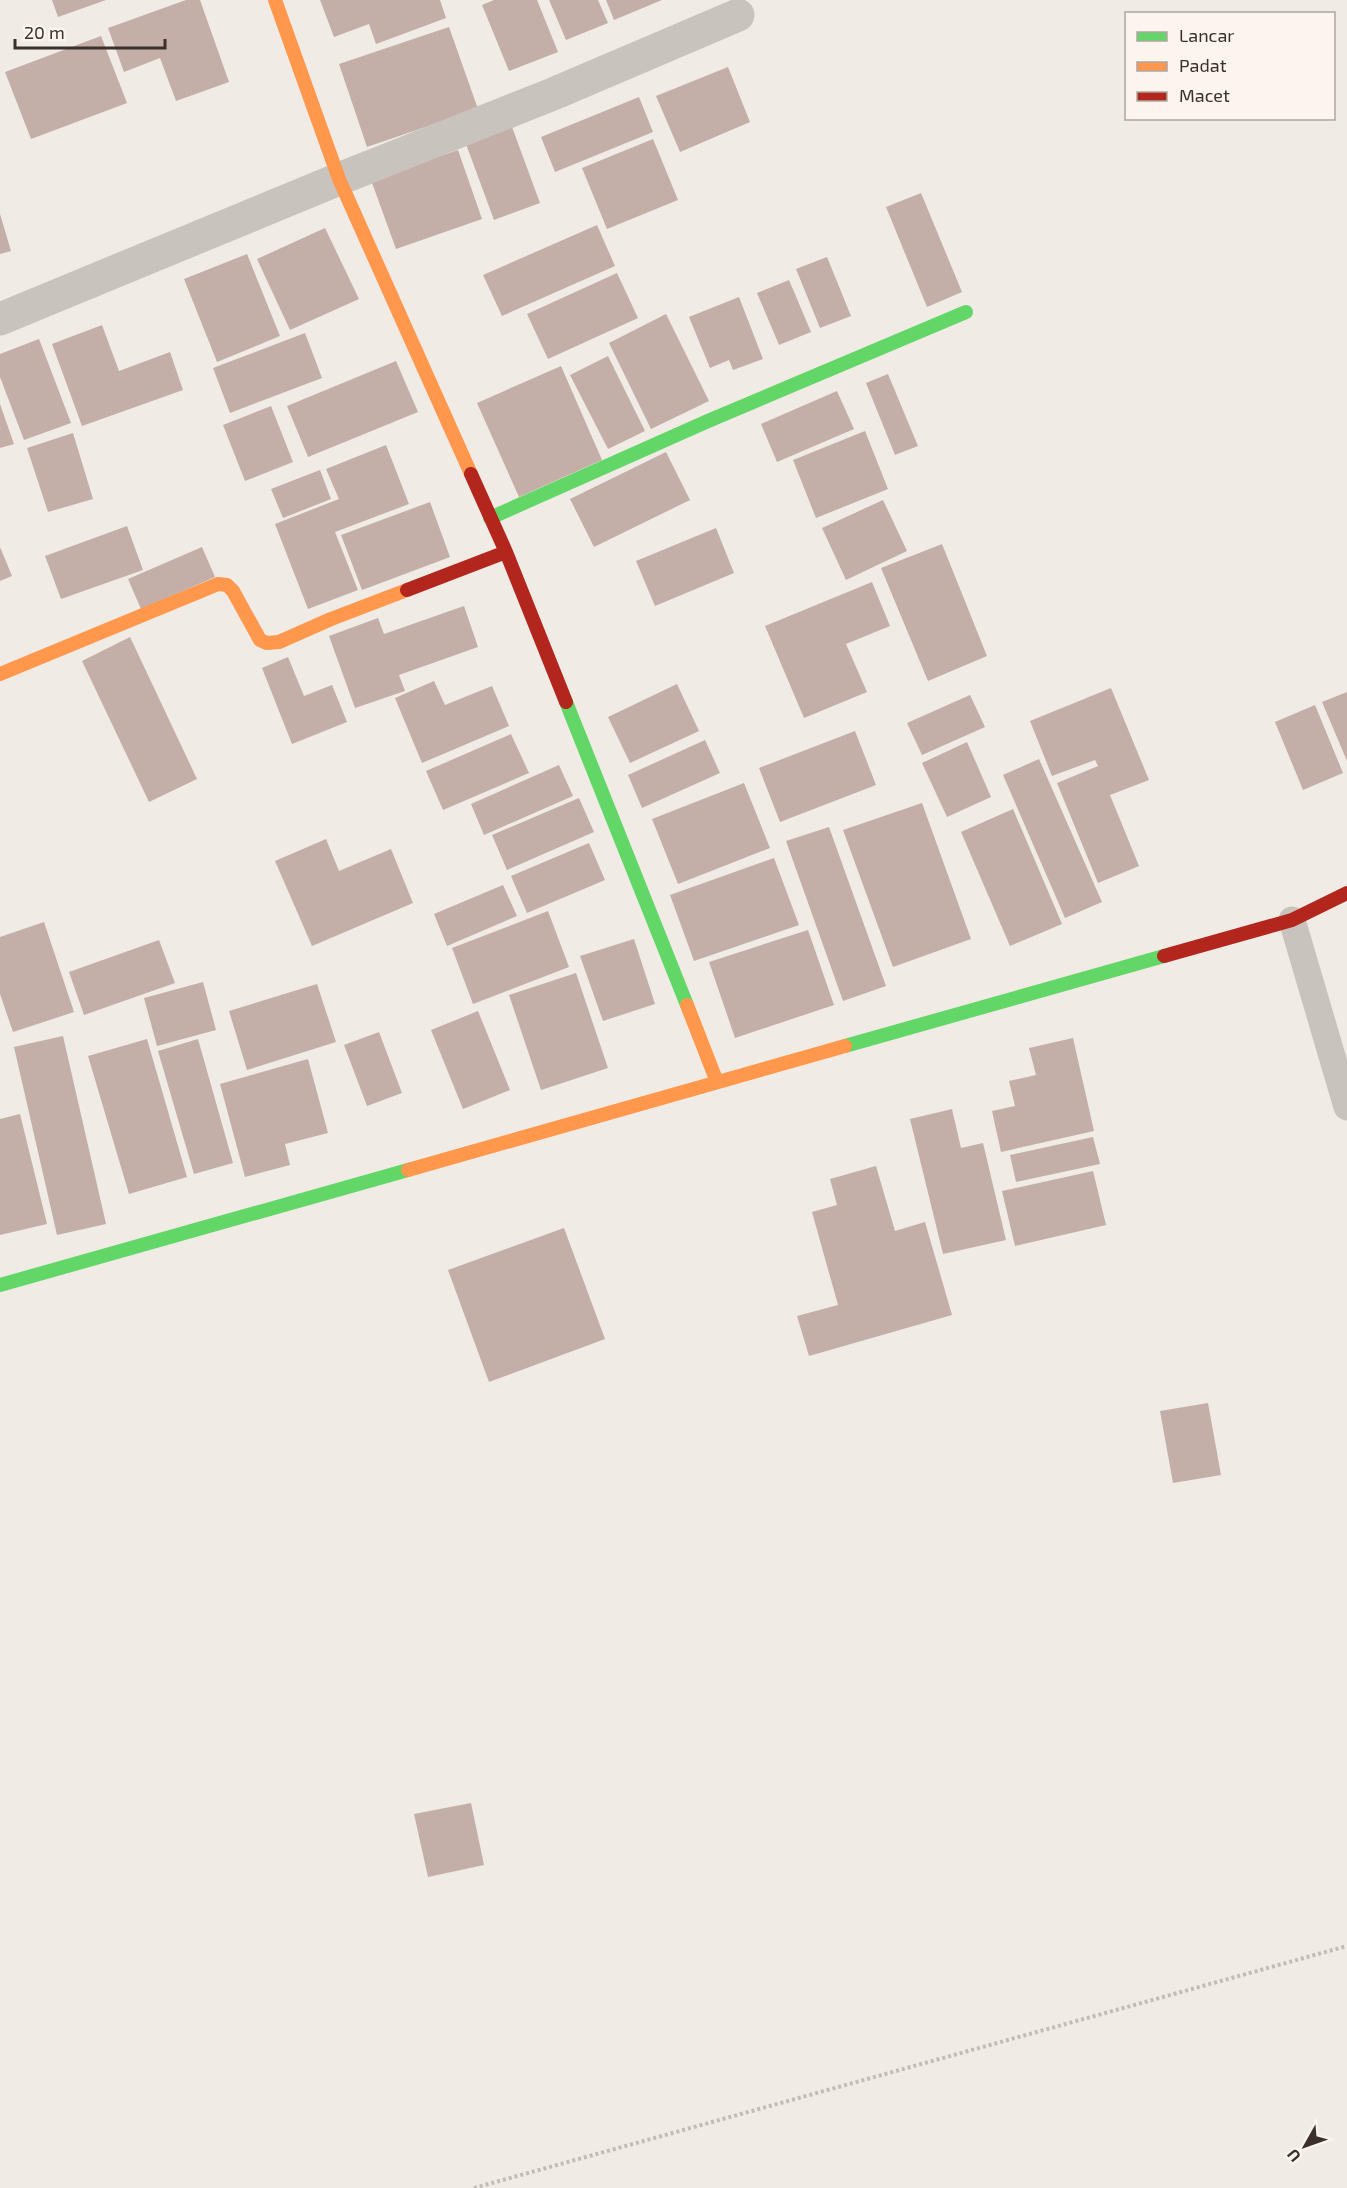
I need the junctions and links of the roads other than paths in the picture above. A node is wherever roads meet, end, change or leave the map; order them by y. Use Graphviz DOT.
graph roads {
  1 [pos="275,0"];
  2 [pos="738,15"];
  3 [pos="339,179"];
  4 [pos="966,312"];
  5 [pos="0,319"];
  6 [pos="490,518"];
  7 [pos="506,552"];
  8 [pos="0,674"];
  9 [pos="1347,893"];
  10 [pos="1292,921"];
  11 [pos="717,1082"];
  12 [pos="1347,1107"];
  13 [pos="0,1285"];
  1 -- 3 [label="street"];
  2 -- 3 [label="street"];
  3 -- 5 [label="street"];
  3 -- 6 [label="street"];
  4 -- 6 [label="street"];
  6 -- 7 [label="street"];
  7 -- 8 [label="street"];
  7 -- 11 [label="street"];
  9 -- 10 [label="street"];
  10 -- 11 [label="street"];
  10 -- 12 [label="lane"];
  11 -- 13 [label="street"];
}
